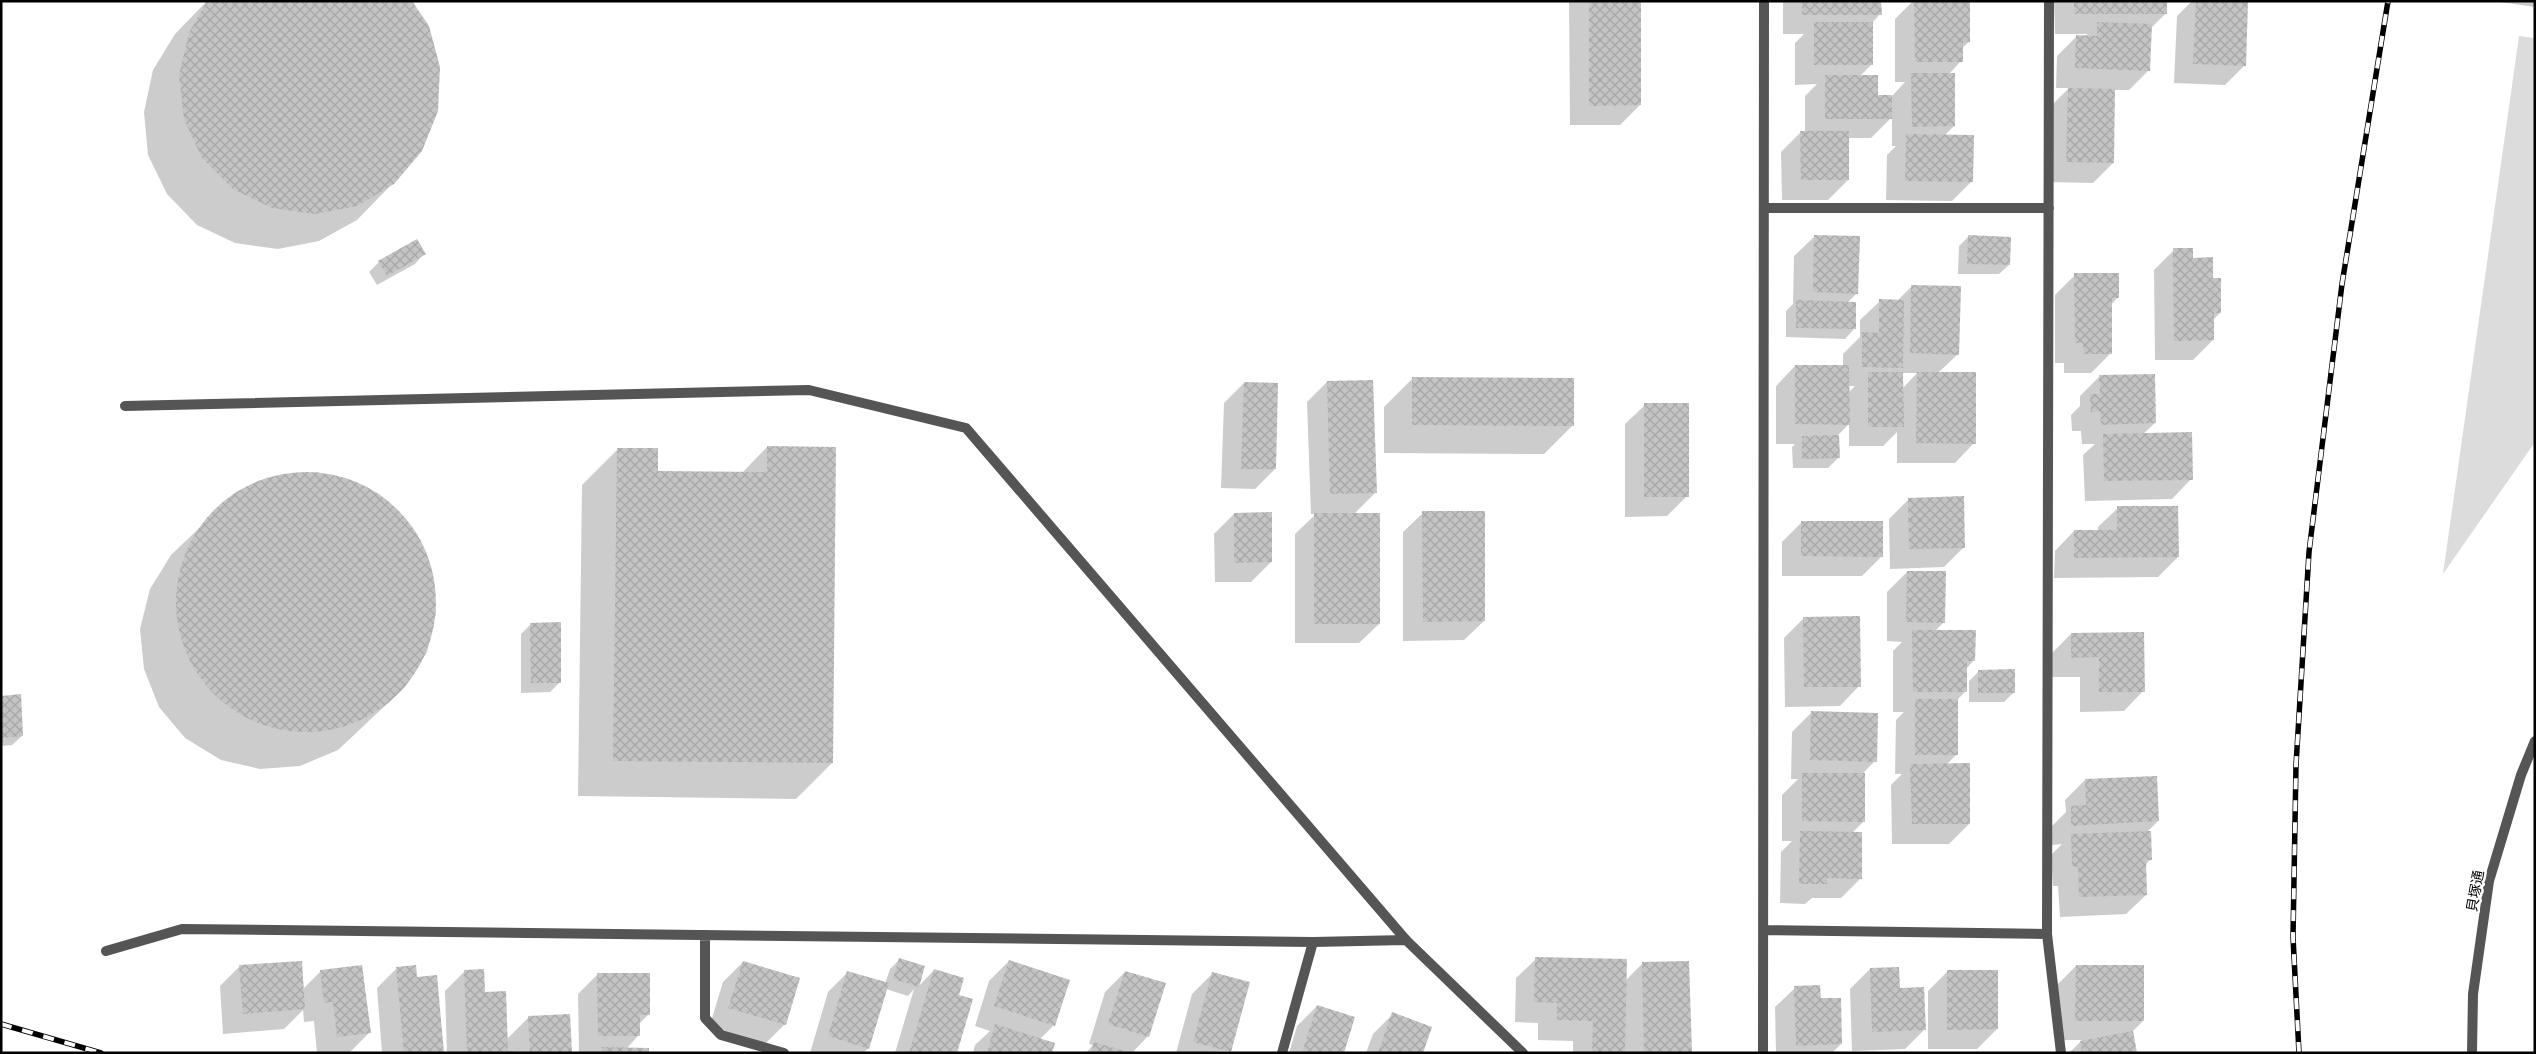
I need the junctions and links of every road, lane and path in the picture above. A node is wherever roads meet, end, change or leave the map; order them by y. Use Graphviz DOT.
graph roads {
  1 [pos="1764,1"];
  2 [pos="2049,1"];
  3 [pos="1764,208"];
  4 [pos="2049,208"];
  5 [pos="125,406"];
  6 [pos="2535,741"];
  7 [pos="1764,930"];
  8 [pos="2047,934"];
  9 [pos="705,935"];
  10 [pos="1406,940"];
  11 [pos="1313,942"];
  12 [pos="106,951"];
  13 [pos="784,1053"];
  14 [pos="1282,1053"];
  15 [pos="1523,1053"];
  16 [pos="1764,1053"];
  17 [pos="2061,1053"];
  18 [pos="2472,1053"];
  1 -- 3 [label="street"];
  2 -- 4 [label="street"];
  3 -- 4 [label="street"];
  3 -- 7 [label="street"];
  4 -- 8 [label="street"];
  5 -- 10 [label="street"];
  6 -- 18 [label="street, 貝塚通"];
  7 -- 8 [label="street"];
  7 -- 16 [label="street"];
  8 -- 17 [label="street"];
  9 -- 11 [label="street"];
  9 -- 12 [label="street"];
  9 -- 13 [label="street"];
  10 -- 11 [label="street"];
  10 -- 15 [label="street"];
  11 -- 14 [label="street"];
}
